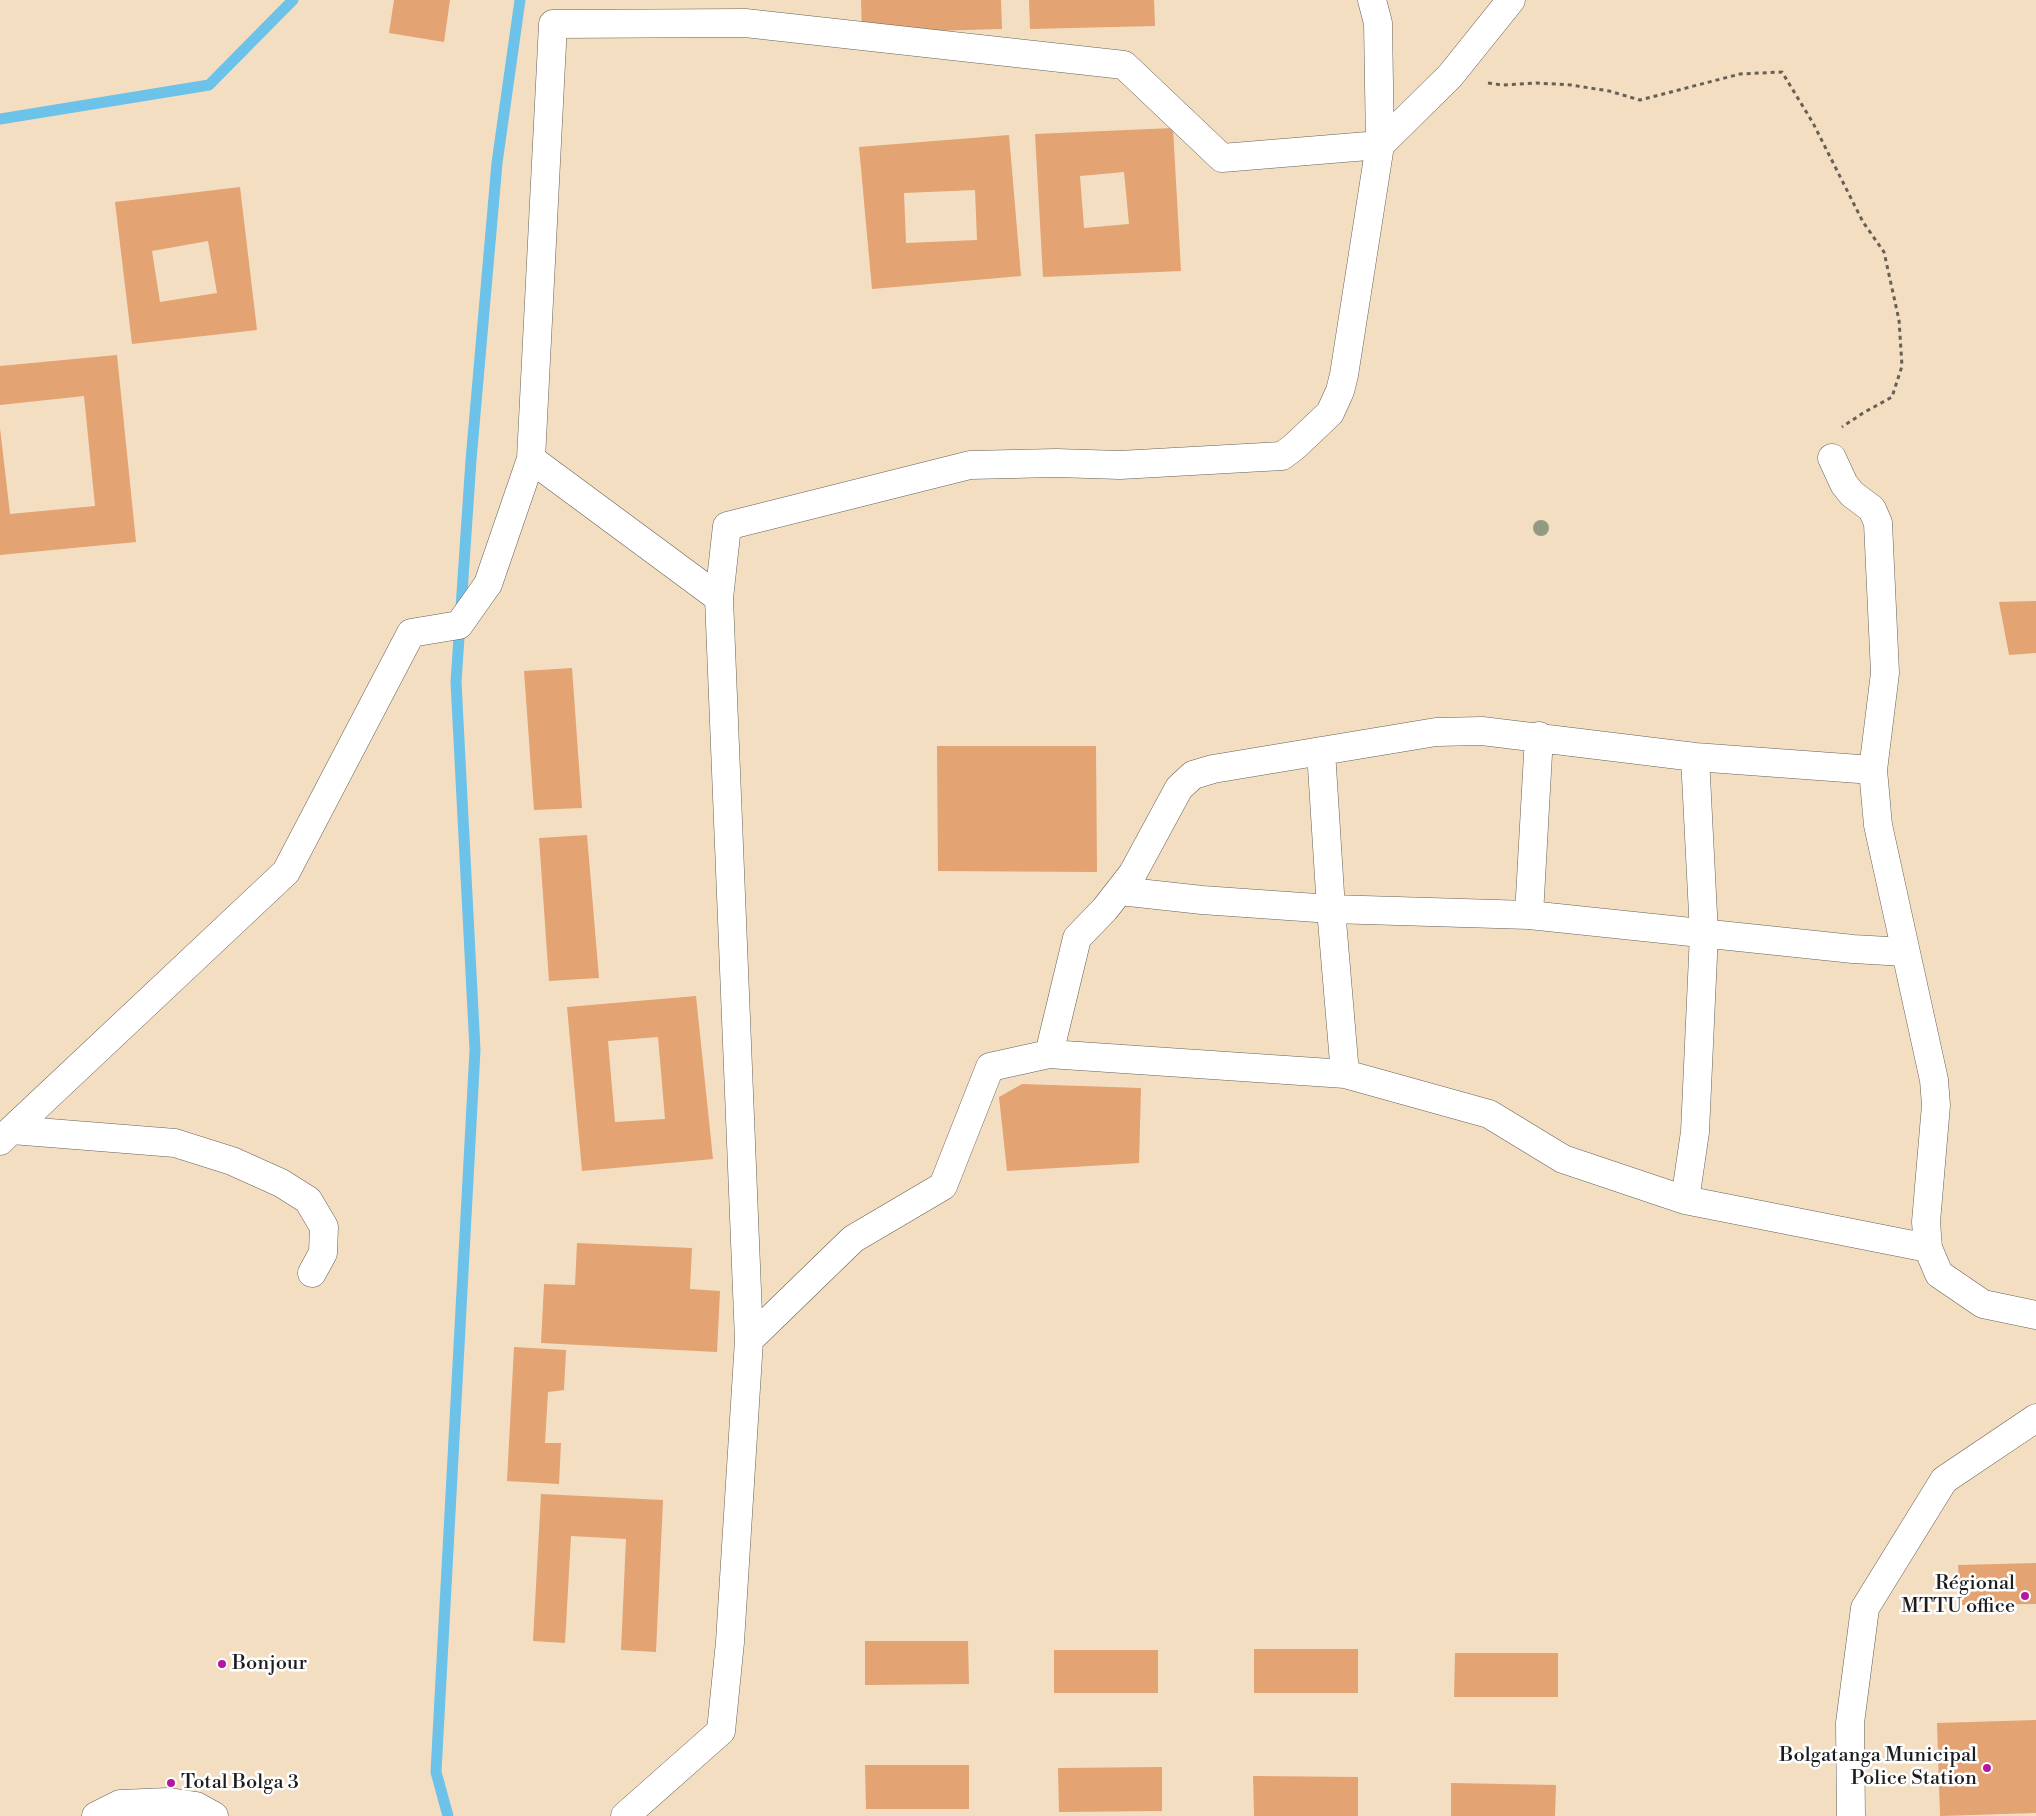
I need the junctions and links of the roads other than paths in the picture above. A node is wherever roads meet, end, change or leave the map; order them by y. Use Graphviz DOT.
graph roads {
  1 [pos="1372,0"];
  2 [pos="1511,0"];
  3 [pos="1380,145"];
  4 [pos="1832,458"];
  5 [pos="531,459"];
  6 [pos="719,598"];
  7 [pos="1539,736"];
  8 [pos="1321,751"];
  9 [pos="1695,757"];
  10 [pos="1873,770"];
  11 [pos="1120,891"];
  12 [pos="1331,909"];
  13 [pos="1529,915"];
  14 [pos="1704,934"];
  15 [pos="1905,952"];
  16 [pos="1049,1054"];
  17 [pos="1345,1074"];
  18 [pos="6,1136"];
  19 [pos="1685,1200"];
  20 [pos="1928,1248"];
  21 [pos="312,1273"];
  22 [pos="2036,1315"];
  23 [pos="749,1340"];
  24 [pos="2036,1418"];
  25 [pos="96,1816"];
  26 [pos="214,1816"];
  27 [pos="625,1816"];
  28 [pos="1851,1816"];
  1 -- 3 [label="street"];
  2 -- 3 [label="street"];
  3 -- 5 [label="street"];
  3 -- 6 [label="street"];
  4 -- 10 [label="street"];
  5 -- 6 [label="street"];
  5 -- 18 [label="street"];
  6 -- 23 [label="street"];
  7 -- 8 [label="street"];
  7 -- 9 [label="street"];
  7 -- 13 [label="street"];
  8 -- 11 [label="street"];
  8 -- 12 [label="street"];
  9 -- 10 [label="street"];
  9 -- 14 [label="street"];
  10 -- 15 [label="street"];
  11 -- 12 [label="street"];
  11 -- 16 [label="street"];
  12 -- 13 [label="street"];
  12 -- 17 [label="street"];
  13 -- 14 [label="street"];
  14 -- 15 [label="street"];
  14 -- 19 [label="street"];
  15 -- 20 [label="street"];
  16 -- 17 [label="street"];
  16 -- 23 [label="street"];
  17 -- 19 [label="street"];
  18 -- 21 [label="street"];
  19 -- 20 [label="street"];
  20 -- 22 [label="street"];
  23 -- 27 [label="street"];
  24 -- 28 [label="street"];
  25 -- 26 [label="street"];
}
